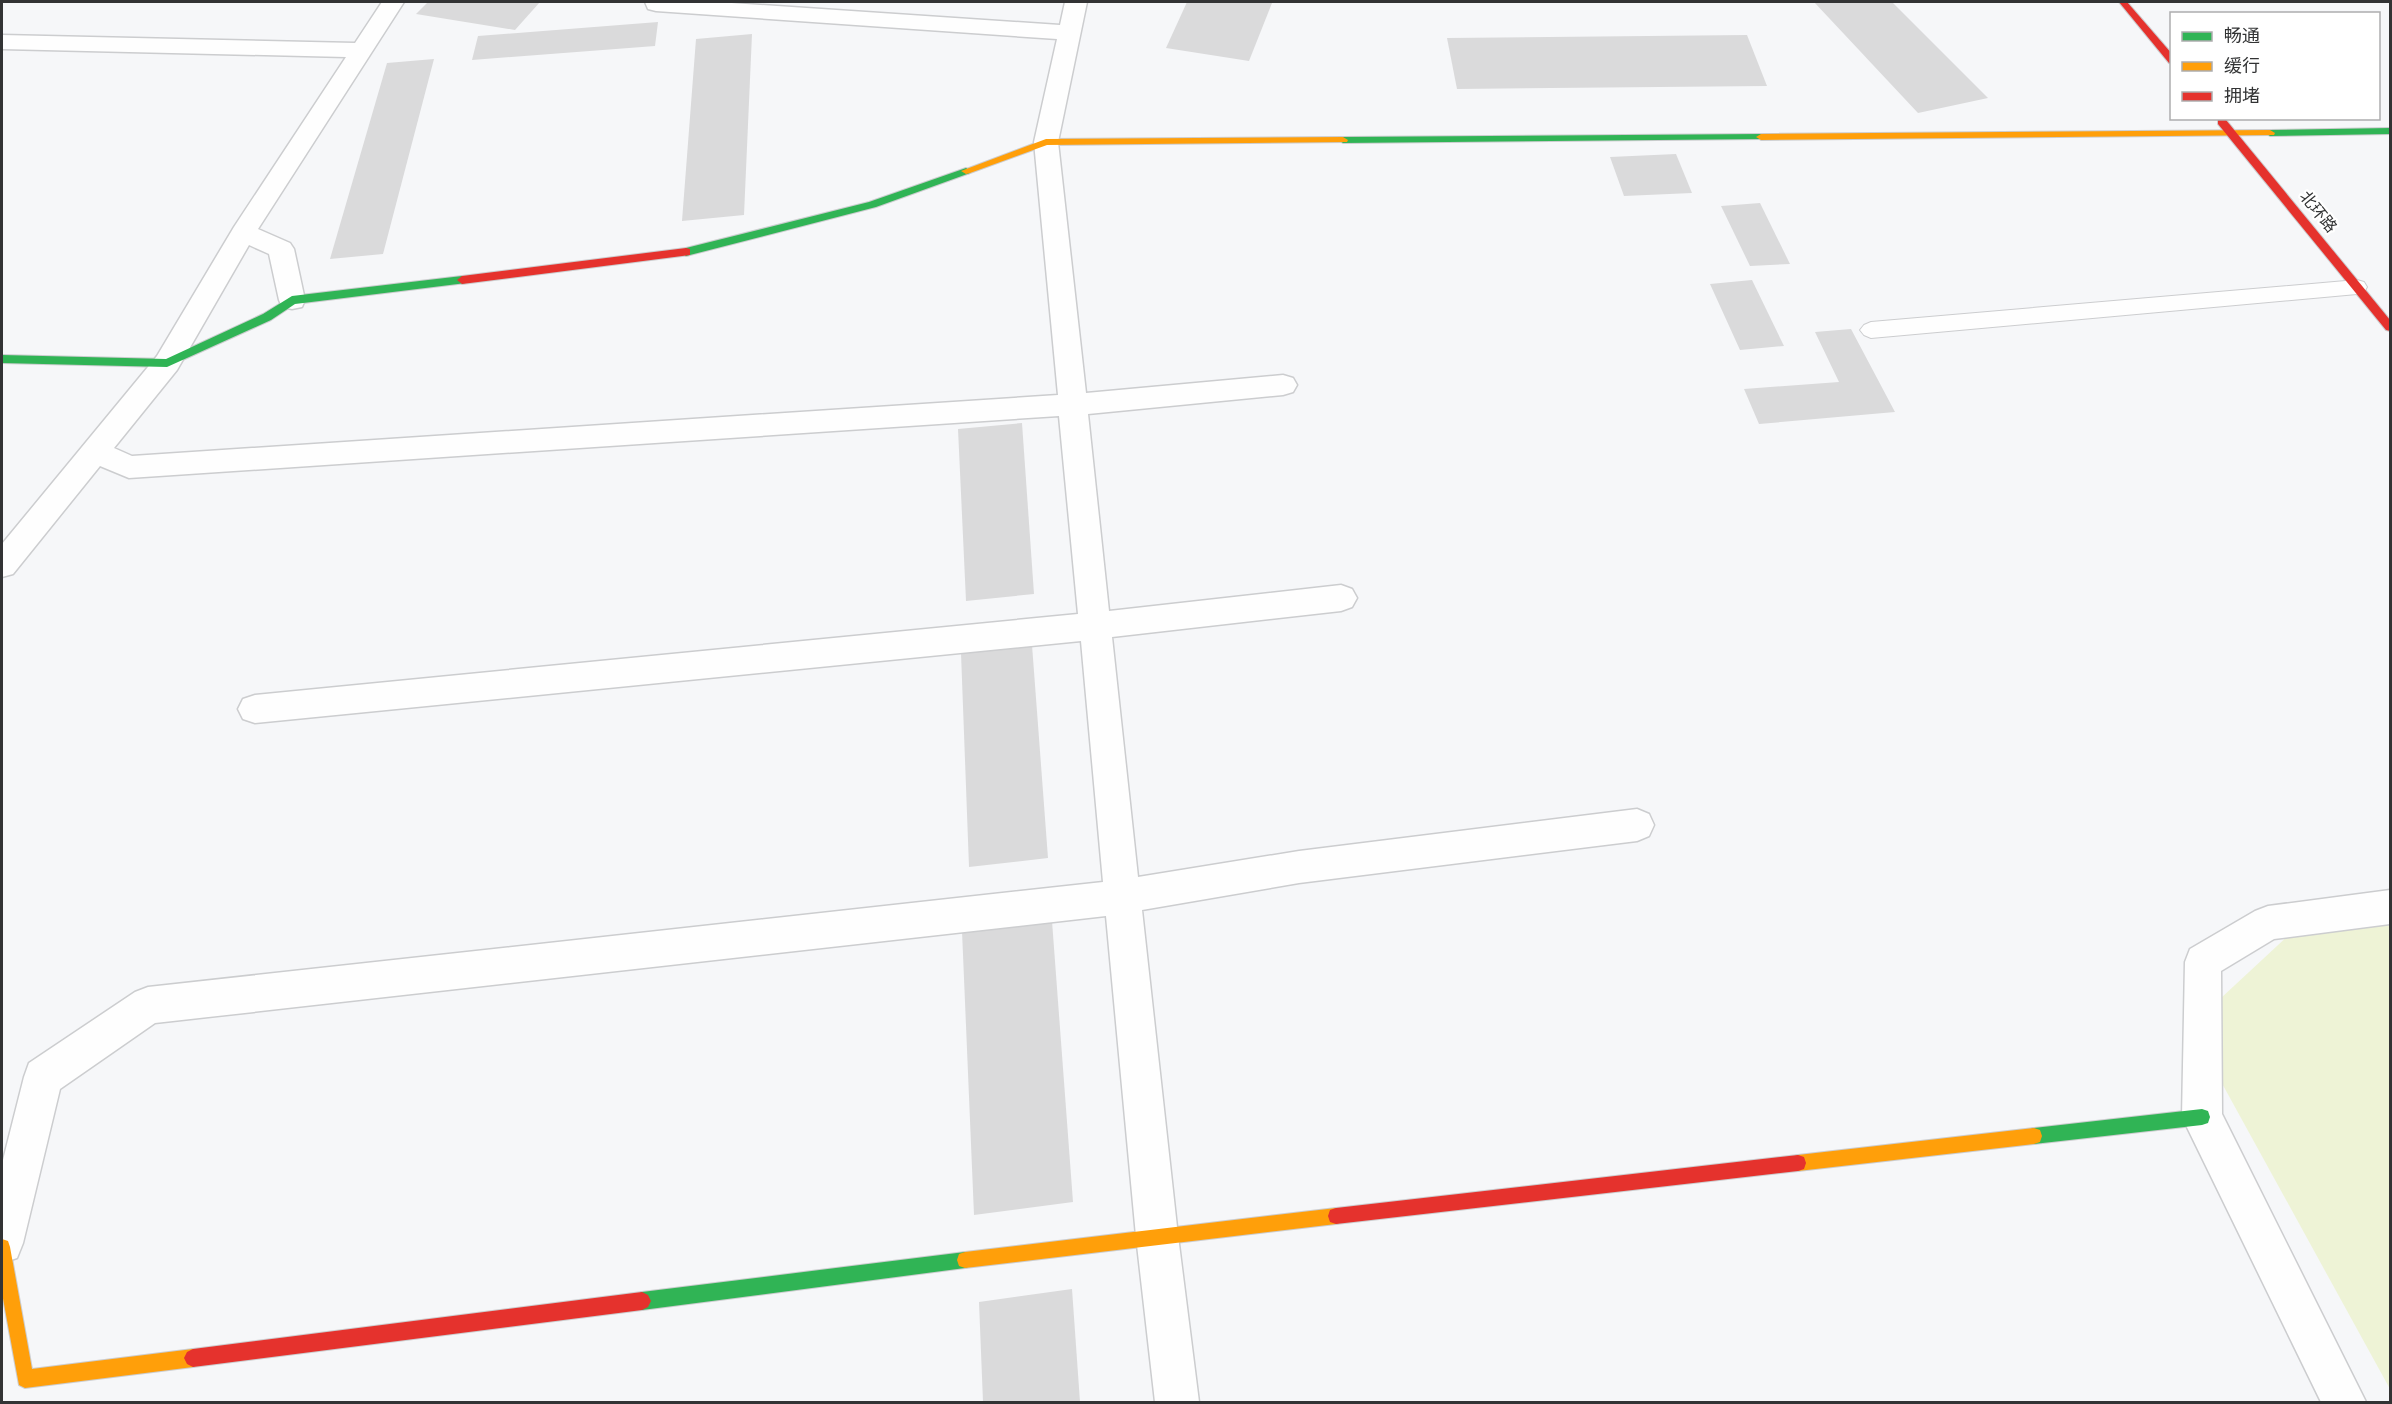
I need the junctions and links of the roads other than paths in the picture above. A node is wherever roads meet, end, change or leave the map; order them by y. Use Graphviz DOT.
graph roads {
  1 [pos="393,2"];
  2 [pos="657,2"];
  3 [pos="1076,2"];
  4 [pos="2123,2"];
  5 [pos="1069,33"];
  6 [pos="2,42"];
  7 [pos="362,50"];
  8 [pos="2170,59"];
  9 [pos="2221,120"];
  10 [pos="2391,130"];
  11 [pos="2232,134"];
  12 [pos="1046,142"];
  13 [pos="243,233"];
  14 [pos="2357,286"];
  15 [pos="292,300"];
  16 [pos="2391,327"];
  17 [pos="1871,330"];
  18 [pos="2,359"];
  19 [pos="167,363"];
  20 [pos="1283,385"];
  21 [pos="1072,405"];
  22 [pos="94,451"];
  23 [pos="2,565"];
  24 [pos="1341,598"];
  25 [pos="1095,627"];
  26 [pos="255,708"];
  27 [pos="1637,825"];
  28 [pos="1122,897"];
  29 [pos="2391,907"];
  30 [pos="2202,1117"];
  31 [pos="1157,1236"];
  32 [pos="2,1243"];
  33 [pos="2,1247"];
  34 [pos="1177,1402"];
  35 [pos="2344,1402"];
  1 -- 7 [label="street"];
  2 -- 5 [label="street"];
  3 -- 5 [label="street"];
  4 -- 8 [label="street"];
  5 -- 12 [label="street"];
  6 -- 7 [label="street"];
  7 -- 13 [label="street"];
  9 -- 11 [label="street, 北环路"];
  10 -- 11 [label="street"];
  11 -- 12 [label="street"];
  11 -- 14 [label="street, 北环路"];
  12 -- 15 [label="street"];
  12 -- 21 [label="street"];
  13 -- 15 [label="street"];
  13 -- 19 [label="street"];
  14 -- 16 [label="street, 北环路"];
  14 -- 17 [label="lane"];
  15 -- 19 [label="street"];
  18 -- 19 [label="street"];
  19 -- 22 [label="street"];
  20 -- 21 [label="street"];
  21 -- 22 [label="street"];
  21 -- 25 [label="street"];
  22 -- 23 [label="street"];
  24 -- 25 [label="street"];
  25 -- 26 [label="street"];
  25 -- 28 [label="street"];
  27 -- 28 [label="street"];
  28 -- 31 [label="street"];
  28 -- 32 [label="street"];
  29 -- 30 [label="street"];
  30 -- 31 [label="street"];
  30 -- 35 [label="street"];
  31 -- 33 [label="street"];
  31 -- 34 [label="street"];
}
